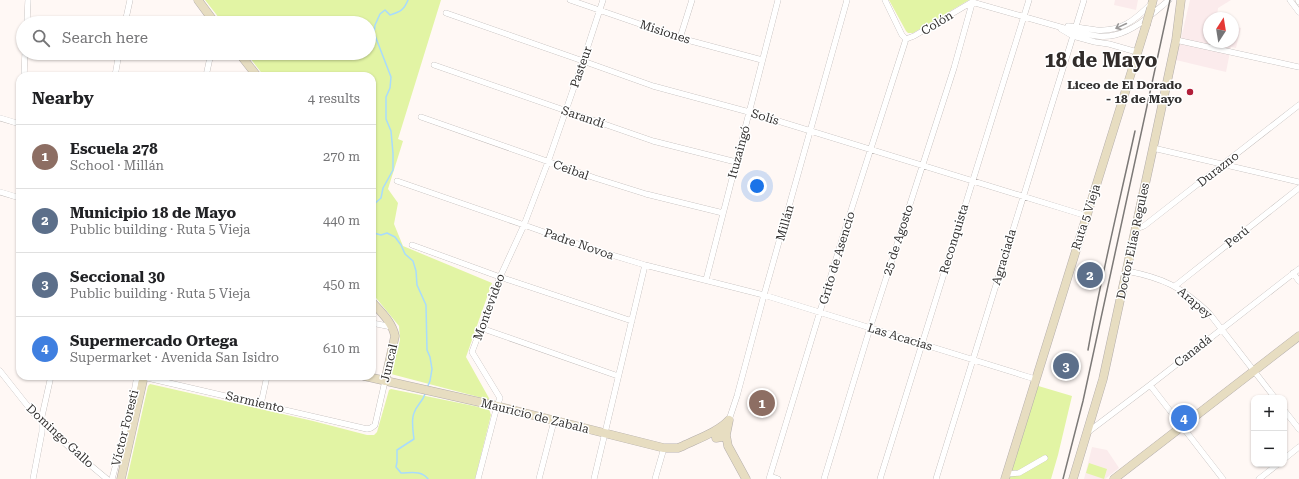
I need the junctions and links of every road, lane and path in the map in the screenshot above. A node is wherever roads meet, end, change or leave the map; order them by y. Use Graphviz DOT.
graph roads {
  1 [pos="28,0"];
  2 [pos="130,0"];
  3 [pos="198,0"];
  4 [pos="570,0"];
  5 [pos="603,0"];
  6 [pos="692,0"];
  7 [pos="778,0"];
  8 [pos="847,0"];
  9 [pos="885,0"];
  10 [pos="1029,0"];
  11 [pos="1084,0"];
  12 [pos="1182,0"];
  13 [pos="1290,0"];
  14 [pos="972,1"];
  15 [pos="1167,2"];
  16 [pos="1152,4"];
  17 [pos="600,11"];
  18 [pos="1299,12"];
  19 [pos="446,13"];
  20 [pos="27,16"];
  21 [pos="127,16"];
  22 [pos="210,16"];
  23 [pos="1023,17"];
  24 [pos="1055,26"];
  25 [pos="1076,26"];
  26 [pos="1073,36"];
  27 [pos="680,38"];
  28 [pos="906,38"];
  29 [pos="1176,40"];
  30 [pos="1137,52"];
  31 [pos="25,60"];
  32 [pos="118,60"];
  33 [pos="209,60"];
  34 [pos="244,60"];
  35 [pos="762,60"];
  36 [pos="583,61"];
  37 [pos="434,65"];
  38 [pos="1299,68"];
  39 [pos="24,72"];
  40 [pos="116,72"];
  41 [pos="207,72"];
  42 [pos="254,72"];
  43 [pos="1299,105"];
  44 [pos="565,111"];
  45 [pos="749,112"];
  46 [pos="421,117"];
  47 [pos="0,118"];
  48 [pos="16,123"];
  49 [pos="811,131"];
  50 [pos="1153,148"];
  51 [pos="871,150"];
  52 [pos="548,162"];
  53 [pos="736,162"];
  54 [pos="1224,164"];
  55 [pos="922,166"];
  56 [pos="397,181"];
  57 [pos="972,181"];
  58 [pos="1299,182"];
  59 [pos="1299,188"];
  60 [pos="0,192"];
  61 [pos="1023,196"];
  62 [pos="16,197"];
  63 [pos="723,213"];
  64 [pos="1087,216"];
  65 [pos="524,224"];
  66 [pos="1136,229"];
  67 [pos="412,245"];
  68 [pos="645,265"];
  69 [pos="1299,269"];
  70 [pos="1127,271"];
  71 [pos="1293,273"];
  72 [pos="500,277"];
  73 [pos="706,280"];
  74 [pos="1299,281"];
  75 [pos="1174,286"];
  76 [pos="764,295"];
  77 [pos="376,307"];
  78 [pos="820,312"];
  79 [pos="632,321"];
  80 [pos="376,324"];
  81 [pos="392,327"];
  82 [pos="481,328"];
  83 [pos="870,328"];
  84 [pos="1221,329"];
  85 [pos="1299,336"];
  86 [pos="921,343"];
  87 [pos="973,360"];
  88 [pos="0,371"];
  89 [pos="1254,371"];
  90 [pos="618,376"];
  91 [pos="376,379"];
  92 [pos="1035,379"];
  93 [pos="50,380"];
  94 [pos="140,380"];
  95 [pos="140,380"];
  96 [pos="158,380"];
  97 [pos="266,380"];
  98 [pos="385,381"];
  99 [pos="1150,385"];
  100 [pos="1273,395"];
  101 [pos="261,404"];
  102 [pos="497,406"];
  103 [pos="1287,414"];
  104 [pos="554,420"];
  105 [pos="729,420"];
  106 [pos="42,422"];
  107 [pos="1183,426"];
  108 [pos="371,428"];
  109 [pos="1299,429"];
  110 [pos="717,432"];
  111 [pos="1087,432"];
  112 [pos="605,433"];
  113 [pos="726,435"];
  114 [pos="728,446"];
  115 [pos="1299,447"];
  116 [pos="664,448"];
  117 [pos="1287,457"];
  118 [pos="1045,458"];
  119 [pos="1274,467"];
  120 [pos="1006,477"];
  121 [pos="770,478"];
  122 [pos="33,479"];
  123 [pos="107,479"];
  124 [pos="112,479"];
  125 [pos="121,479"];
  126 [pos="478,479"];
  127 [pos="539,479"];
  128 [pos="594,479"];
  129 [pos="655,479"];
  130 [pos="746,479"];
  131 [pos="778,479"];
  132 [pos="824,479"];
  133 [pos="880,479"];
  134 [pos="936,479"];
  135 [pos="1073,479"];
  136 [pos="1114,479"];
  137 [pos="1223,479"];
  138 [pos="1259,479"];
  1 -- 20 [label="street"];
  2 -- 21 [label="street"];
  3 -- 22 [label="street"];
  4 -- 17 [label="street, Misiones"];
  5 -- 17 [label="street, Pasteur"];
  6 -- 27 [label="street"];
  7 -- 35 [label="street, Ituzaingó"];
  8 -- 49 [label="street, Millán"];
  9 -- 28 [label="street, Colón"];
  10 -- 23 [label="street, Reconquista"];
  11 -- 25 [label="street"];
  12 -- 29 [label="street, Doctor Elías Regules"];
  13 -- 18 [label="street"];
  14 -- 23 [label="street"];
  14 -- 28 [label="street, Colón"];
  14 -- 55 [label="street, 25 de Agosto"];
  15 -- 24 [label="street"];
  16 -- 25 [label="street, one-way"];
  16 -- 30 [label="street, Ruta 5 Vieja, bridge"];
  17 -- 27 [label="street, Misiones"];
  17 -- 36 [label="street, Pasteur"];
  19 -- 36 [label="street, Solís"];
  23 -- 24 [label="street"];
  23 -- 57 [label="street, Reconquista"];
  24 -- 25 [label="street"];
  24 -- 26 [label="street"];
  26 -- 30 [label="street"];
  26 -- 61 [label="street, Agraciada"];
  27 -- 35 [label="street, Misiones"];
  28 -- 51 [label="street, Grito de Asencio"];
  29 -- 38 [label="street"];
  29 -- 50 [label="street, Doctor Elías Regules"];
  30 -- 64 [label="street, Ruta 5 Vieja"];
  31 -- 39 [label="street"];
  32 -- 40 [label="street"];
  33 -- 41 [label="street"];
  34 -- 42 [label="street"];
  35 -- 45 [label="street, Ituzaingó"];
  36 -- 44 [label="street, Pasteur"];
  36 -- 45 [label="street, Solís"];
  37 -- 44 [label="street, Sarandí"];
  43 -- 54 [label="street, Durazno"];
  44 -- 52 [label="street, Pasteur"];
  44 -- 53 [label="street, Sarandí"];
  45 -- 49 [label="street, Solís"];
  45 -- 53 [label="street, Ituzaingó"];
  46 -- 52 [label="street, Ceibal"];
  47 -- 48 [label="street"];
  49 -- 51 [label="street, Solís"];
  49 -- 76 [label="street, Millán"];
  50 -- 54 [label="street"];
  50 -- 66 [label="street, Doctor Elías Regules"];
  51 -- 55 [label="street, Solís"];
  51 -- 78 [label="street, Grito de Asencio"];
  52 -- 63 [label="street, Ceibal"];
  52 -- 65 [label="street, Pasteur"];
  53 -- 63 [label="street, Ituzaingó"];
  54 -- 58 [label="street"];
  54 -- 66 [label="street, Durazno"];
  55 -- 57 [label="street, Solís"];
  55 -- 83 [label="street, 25 de Agosto"];
  56 -- 65 [label="street, Padre Novoa"];
  57 -- 61 [label="street, Solís"];
  57 -- 86 [label="street, Reconquista"];
  59 -- 75 [label="street, Perú"];
  60 -- 62 [label="street"];
  61 -- 64 [label="street, Solís"];
  61 -- 87 [label="street, Agraciada"];
  63 -- 73 [label="street, Ituzaingó"];
  64 -- 92 [label="street, Ruta 5 Vieja"];
  65 -- 68 [label="street, Padre Novoa"];
  65 -- 72 [label="street, Montevideo"];
  66 -- 70 [label="street, Doctor Elías Regules"];
  67 -- 72 [label="street"];
  68 -- 73 [label="street, Padre Novoa"];
  68 -- 79 [label="street"];
  69 -- 71 [label="street, Canadá"];
  70 -- 75 [label="street, Arapey"];
  70 -- 111 [label="street, Doctor Elías Regules"];
  71 -- 74 [label="street"];
  71 -- 84 [label="street, Canadá"];
  72 -- 79 [label="street"];
  72 -- 82 [label="street, Montevideo"];
  73 -- 76 [label="street, Padre Novoa"];
  75 -- 84 [label="street, Arapey"];
  76 -- 78 [label="street, Las Acacias"];
  76 -- 105 [label="street, Millán"];
  77 -- 81 [label="street, Juncal"];
  78 -- 83 [label="street, Las Acacias"];
  78 -- 121 [label="street, Grito de Asencio"];
  79 -- 90 [label="street"];
  80 -- 81 [label="street"];
  81 -- 98 [label="street, Juncal"];
  82 -- 90 [label="street"];
  82 -- 102 [label="street, Montevideo"];
  83 -- 86 [label="street, Las Acacias"];
  83 -- 132 [label="street, 25 de Agosto"];
  84 -- 89 [label="street, Arapey"];
  84 -- 99 [label="street, Canadá"];
  85 -- 89 [label="street"];
  86 -- 87 [label="street, Las Acacias"];
  86 -- 133 [label="street, Reconquista"];
  87 -- 92 [label="street, Las Acacias"];
  87 -- 134 [label="street, Agraciada"];
  88 -- 106 [label="street, Domingo Gallo"];
  89 -- 100 [label="street, Arapey"];
  89 -- 107 [label="street"];
  90 -- 112 [label="street"];
  91 -- 98 [label="street, Mauricio de Zabala"];
  92 -- 120 [label="street, Ruta 5 Vieja"];
  93 -- 106 [label="street"];
  94 -- 124 [label="street, Víctor Foresti"];
  95 -- 125 [label="street, Víctor Foresti"];
  96 -- 101 [label="street, Sarmiento"];
  97 -- 101 [label="street"];
  98 -- 102 [label="street, Mauricio de Zabala"];
  98 -- 108 [label="street, Juncal"];
  99 -- 107 [label="street"];
  99 -- 111 [label="street, Canadá"];
  101 -- 108 [label="street, Sarmiento"];
  102 -- 104 [label="street, Mauricio de Zabala"];
  102 -- 126 [label="street, Montevideo"];
  103 -- 109 [label="street"];
  104 -- 112 [label="street, Mauricio de Zabala"];
  104 -- 127 [label="street"];
  105 -- 110 [label="street, Mauricio de Zabala"];
  105 -- 113 [label="street, Millán"];
  106 -- 122 [label="street"];
  106 -- 123 [label="street, Domingo Gallo"];
  107 -- 136 [label="street"];
  107 -- 137 [label="street"];
  110 -- 113 [label="street"];
  110 -- 114 [label="street"];
  110 -- 116 [label="street, Mauricio de Zabala"];
  111 -- 135 [label="street, Doctor Elías Regules"];
  112 -- 116 [label="street, Mauricio de Zabala"];
  112 -- 128 [label="street"];
  113 -- 114 [label="street, Millán"];
  114 -- 130 [label="street"];
  115 -- 117 [label="street"];
  116 -- 129 [label="street"];
  118 -- 120 [label="street"];
  119 -- 138 [label="street"];
  121 -- 131 [label="street"];
}
